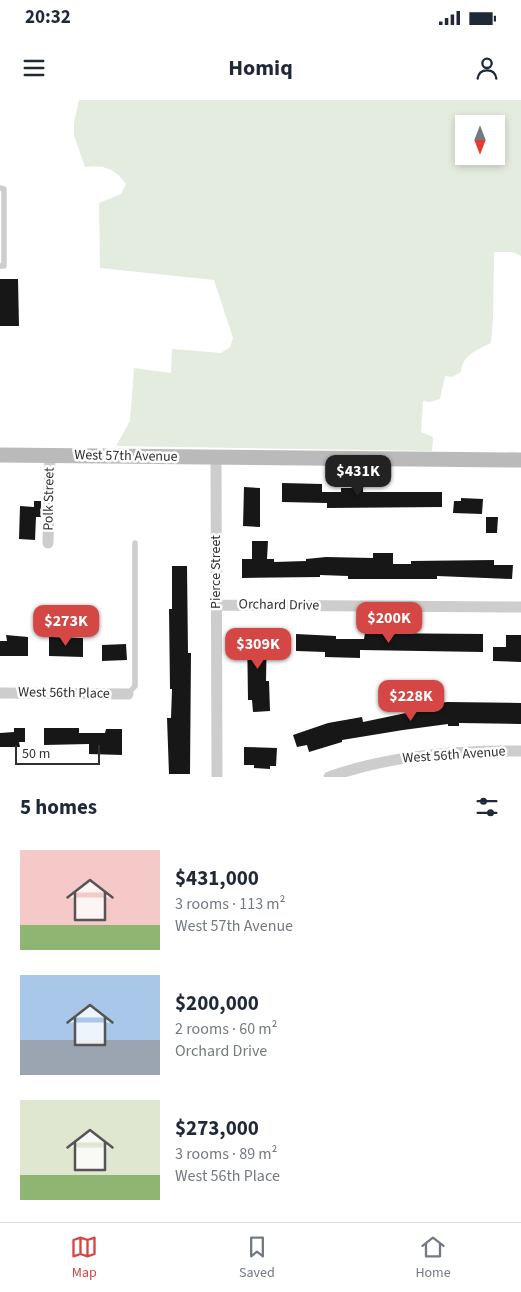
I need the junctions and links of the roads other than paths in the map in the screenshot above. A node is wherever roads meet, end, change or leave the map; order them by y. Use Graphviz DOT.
graph roads {
  1 [pos="0,188"];
  2 [pos="0,266"];
  3 [pos="0,455"];
  4 [pos="50,455"];
  5 [pos="216,457"];
  6 [pos="521,460"];
  7 [pos="48,542"];
  8 [pos="135,543"];
  9 [pos="216,605"];
  10 [pos="521,608"];
  11 [pos="0,693"];
  12 [pos="128,694"];
  13 [pos="521,751"];
  14 [pos="217,777"];
  15 [pos="329,777"];
  1 -- 2 [label="lane"];
  3 -- 4 [label="street, West 57th Avenue"];
  4 -- 5 [label="street, West 57th Avenue"];
  4 -- 7 [label="street, Polk Street"];
  5 -- 6 [label="street, West 57th Avenue"];
  5 -- 9 [label="street, Pierce Street"];
  8 -- 12 [label="lane"];
  9 -- 10 [label="street, Orchard Drive"];
  9 -- 14 [label="street, Pierce Street"];
  11 -- 12 [label="street, West 56th Place"];
  13 -- 15 [label="street, West 56th Avenue"];
}
